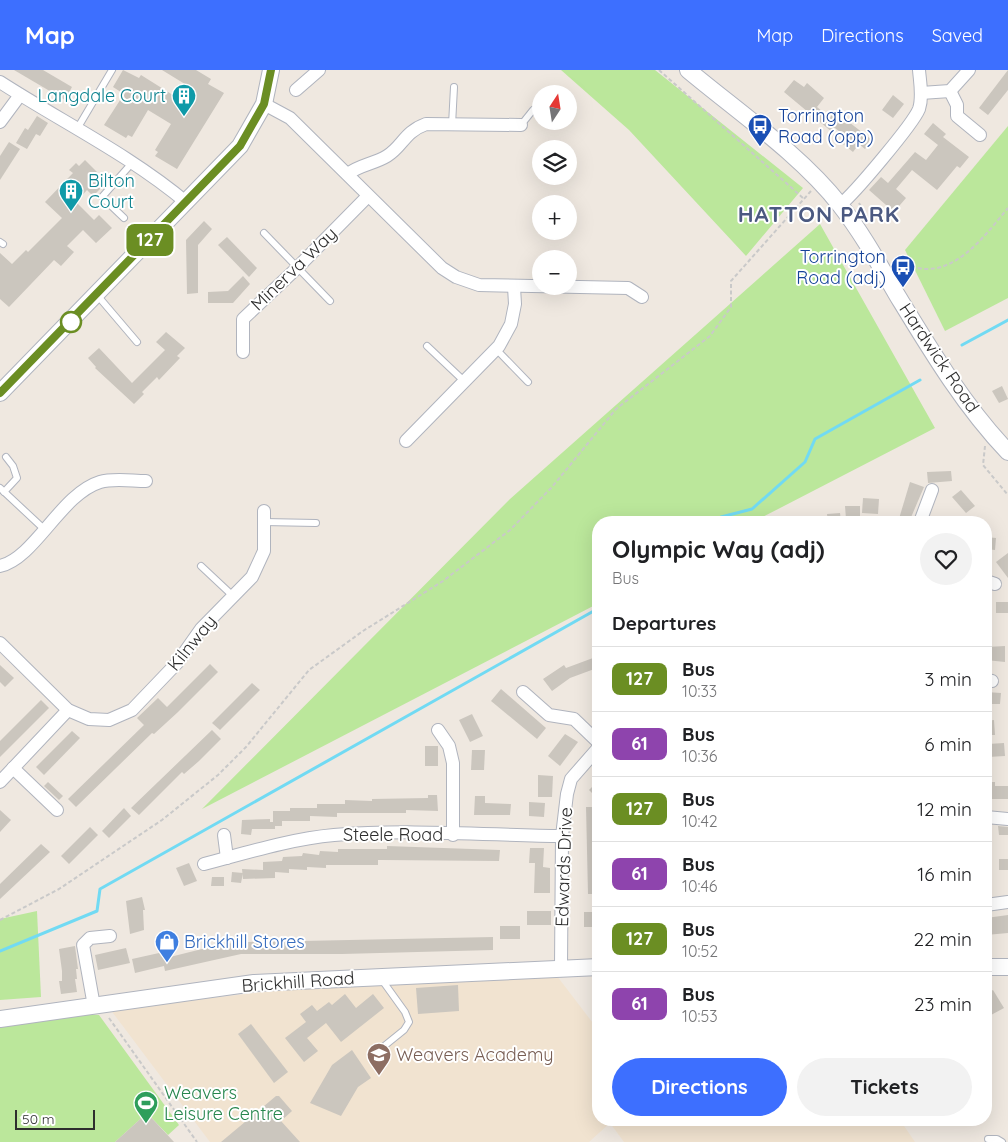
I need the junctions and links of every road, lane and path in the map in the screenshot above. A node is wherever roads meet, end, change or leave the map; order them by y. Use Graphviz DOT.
graph roads {
  1 [pos="112,70"];
  2 [pos="271,70"];
  3 [pos="319,70"];
  4 [pos="659,70"];
  5 [pos="688,70"];
  6 [pos="919,70"];
  7 [pos="970,70"];
  8 [pos="0,82"];
  9 [pos="454,87"];
  10 [pos="296,90"];
  11 [pos="950,91"];
  12 [pos="921,93"];
  13 [pos="20,95"];
  14 [pos="264,104"];
  15 [pos="532,111"];
  16 [pos="0,122"];
  17 [pos="452,125"];
  18 [pos="521,125"];
  19 [pos="77,130"];
  20 [pos="980,135"];
  21 [pos="132,163"];
  22 [pos="348,174"];
  23 [pos="820,182"];
  24 [pos="368,196"];
  25 [pos="803,198"];
  26 [pos="187,203"];
  27 [pos="840,205"];
  28 [pos="1008,208"];
  29 [pos="124,218"];
  30 [pos="264,233"];
  31 [pos="889,259"];
  32 [pos="297,268"];
  33 [pos="514,287"];
  34 [pos="97,295"];
  35 [pos="642,297"];
  36 [pos="330,301"];
  37 [pos="137,342"];
  38 [pos="428,346"];
  39 [pos="496,349"];
  40 [pos="243,352"];
  41 [pos="464,381"];
  42 [pos="528,382"];
  43 [pos="0,393"];
  44 [pos="406,441"];
  45 [pos="1008,452"];
  46 [pos="6,457"];
  47 [pos="146,481"];
  48 [pos="2,490"];
  49 [pos="932,490"];
  50 [pos="922,516"];
  51 [pos="264,517"];
  52 [pos="316,523"];
  53 [pos="44,530"];
  54 [pos="0,566"];
  55 [pos="201,566"];
  56 [pos="233,596"];
  57 [pos="0,644"];
  58 [pos="523,692"];
  59 [pos="68,710"];
  60 [pos="438,730"];
  61 [pos="592,736"];
  62 [pos="592,755"];
  63 [pos="14,768"];
  64 [pos="0,782"];
  65 [pos="57,810"];
  66 [pos="992,818"];
  67 [pos="1008,819"];
  68 [pos="224,834"];
  69 [pos="452,835"];
  70 [pos="562,836"];
  71 [pos="227,858"];
  72 [pos="204,864"];
  73 [pos="1008,902"];
  74 [pos="992,904"];
  75 [pos="0,920"];
  76 [pos="110,936"];
  77 [pos="561,967"];
  78 [pos="592,967"];
  79 [pos="992,967"];
  80 [pos="1008,967"];
  81 [pos="380,977"];
  82 [pos="97,1006"];
  83 [pos="0,1019"];
  84 [pos="378,1050"];
  85 [pos="988,1139"];
  86 [pos="198,1142"];
  87 [pos="1002,1142"];
  1 -- 19 [label="lane"];
  2 -- 14 [label="street"];
  3 -- 10 [label="street"];
  4 -- 25 [label="path"];
  5 -- 23 [label="street, Hardwick Road"];
  6 -- 12 [label="street"];
  7 -- 11 [label="street"];
  8 -- 13 [label="street"];
  9 -- 17 [label="lane"];
  11 -- 12 [label="street"];
  11 -- 20 [label="street"];
  12 -- 27 [label="street"];
  13 -- 16 [label="street"];
  13 -- 19 [label="street"];
  14 -- 22 [label="street"];
  14 -- 26 [label="street"];
  15 -- 18 [label="lane"];
  17 -- 18 [label="street"];
  17 -- 22 [label="street"];
  19 -- 21 [label="street"];
  21 -- 26 [label="street"];
  21 -- 29 [label="lane"];
  22 -- 24 [label="street"];
  23 -- 25 [label="path"];
  23 -- 27 [label="street, Hardwick Road"];
  24 -- 32 [label="street, Minerva Way"];
  24 -- 33 [label="street"];
  25 -- 75 [label="path"];
  26 -- 34 [label="street"];
  27 -- 45 [label="street, Hardwick Road"];
  28 -- 31 [label="path"];
  30 -- 32 [label="lane"];
  32 -- 36 [label="lane"];
  32 -- 40 [label="street, Minerva Way"];
  33 -- 35 [label="street"];
  33 -- 39 [label="street"];
  34 -- 37 [label="lane"];
  34 -- 43 [label="street"];
  38 -- 41 [label="lane"];
  39 -- 41 [label="street"];
  39 -- 42 [label="lane"];
  41 -- 44 [label="street"];
  46 -- 48 [label="lane"];
  47 -- 53 [label="street"];
  48 -- 53 [label="lane"];
  49 -- 50 [label="street"];
  51 -- 52 [label="lane"];
  51 -- 56 [label="street, Kilnway"];
  53 -- 54 [label="street"];
  55 -- 56 [label="lane"];
  56 -- 59 [label="street, Kilnway"];
  57 -- 59 [label="street, Kilnway"];
  58 -- 61 [label="street"];
  59 -- 63 [label="street"];
  60 -- 69 [label="street"];
  62 -- 70 [label="street, Edwards Drive"];
  63 -- 64 [label="street"];
  63 -- 65 [label="street"];
  66 -- 67 [label="street"];
  68 -- 71 [label="street"];
  69 -- 70 [label="street, Steele Road"];
  69 -- 71 [label="street, Steele Road"];
  70 -- 77 [label="street, Edwards Drive"];
  71 -- 72 [label="street, Steele Road"];
  73 -- 74 [label="street"];
  76 -- 82 [label="street"];
  77 -- 78 [label="street, Brickhill Road"];
  77 -- 81 [label="street, Brickhill Road"];
  79 -- 80 [label="street"];
  81 -- 82 [label="street, Brickhill Road"];
  81 -- 84 [label="lane"];
  82 -- 83 [label="street, Brickhill Road"];
  82 -- 86 [label="path"];
  85 -- 87 [label="lane"];
}
